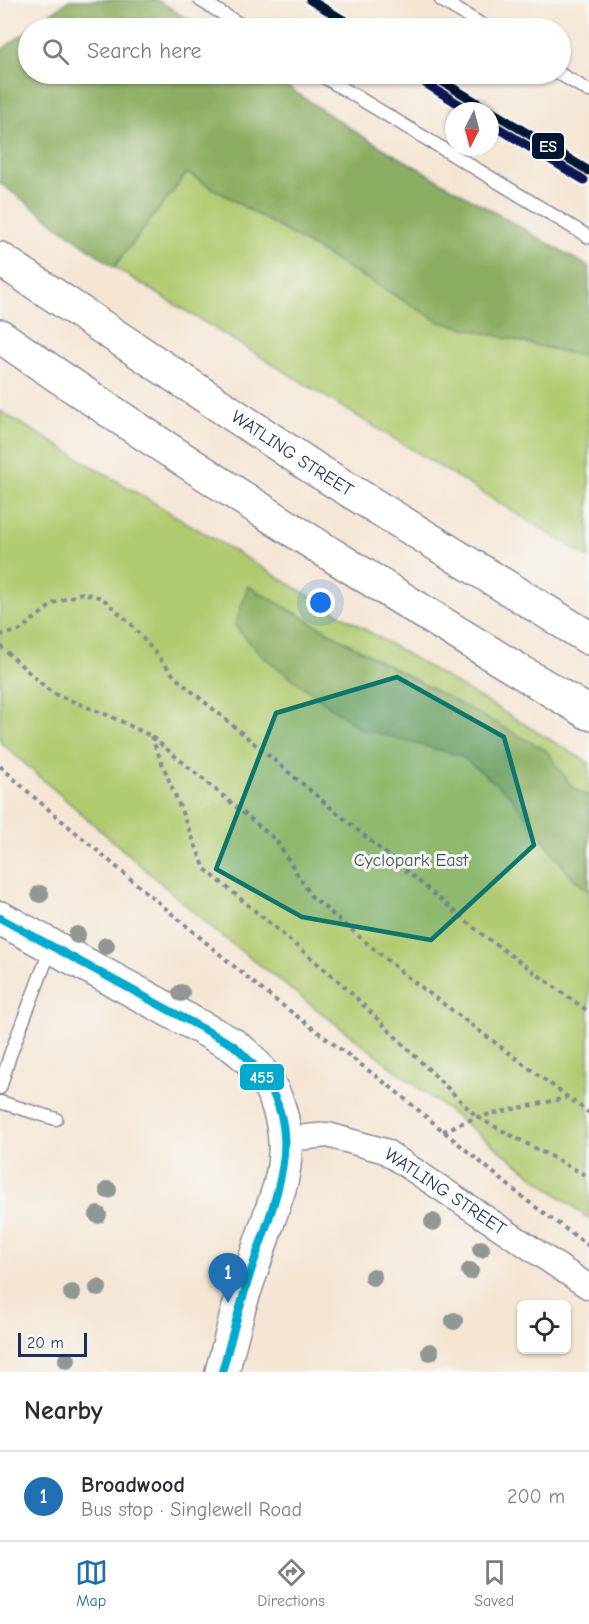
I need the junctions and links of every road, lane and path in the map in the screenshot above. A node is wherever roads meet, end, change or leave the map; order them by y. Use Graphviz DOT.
graph roads {
  1 [pos="200,0"];
  2 [pos="441,0"];
  3 [pos="230,18"];
  4 [pos="471,18"];
  5 [pos="571,80"];
  6 [pos="336,84"];
  7 [pos="589,91"];
  8 [pos="589,237"];
  9 [pos="0,259"];
  10 [pos="0,336"];
  11 [pos="0,635"];
  12 [pos="589,638"];
  13 [pos="0,646"];
  14 [pos="589,713"];
  15 [pos="151,736"];
  16 [pos="0,766"];
  17 [pos="0,918"];
  18 [pos="51,947"];
  19 [pos="589,1012"];
  20 [pos="0,1088"];
  21 [pos="567,1098"];
  22 [pos="0,1102"];
  23 [pos="589,1113"];
  24 [pos="477,1118"];
  25 [pos="56,1119"];
  26 [pos="443,1131"];
  27 [pos="286,1139"];
  28 [pos="589,1177"];
  29 [pos="589,1246"];
  30 [pos="589,1287"];
  31 [pos="222,1372"];
  1 -- 3 [label="lane"];
  2 -- 4 [label="lane"];
  5 -- 7 [label="lane"];
  6 -- 8 [label="lane"];
  9 -- 12 [label="main road, WATLING STREET"];
  10 -- 14 [label="main road"];
  11 -- 19 [label="path"];
  13 -- 15 [label="path"];
  15 -- 21 [label="path"];
  15 -- 24 [label="path"];
  16 -- 26 [label="path"];
  17 -- 18 [label="main road"];
  18 -- 20 [label="lane"];
  18 -- 27 [label="main road"];
  21 -- 23 [label="path"];
  21 -- 24 [label="path"];
  22 -- 25 [label="lane"];
  24 -- 26 [label="path"];
  24 -- 28 [label="path"];
  26 -- 29 [label="path"];
  27 -- 30 [label="street, WATLING STREET"];
  27 -- 31 [label="main road"];
}
